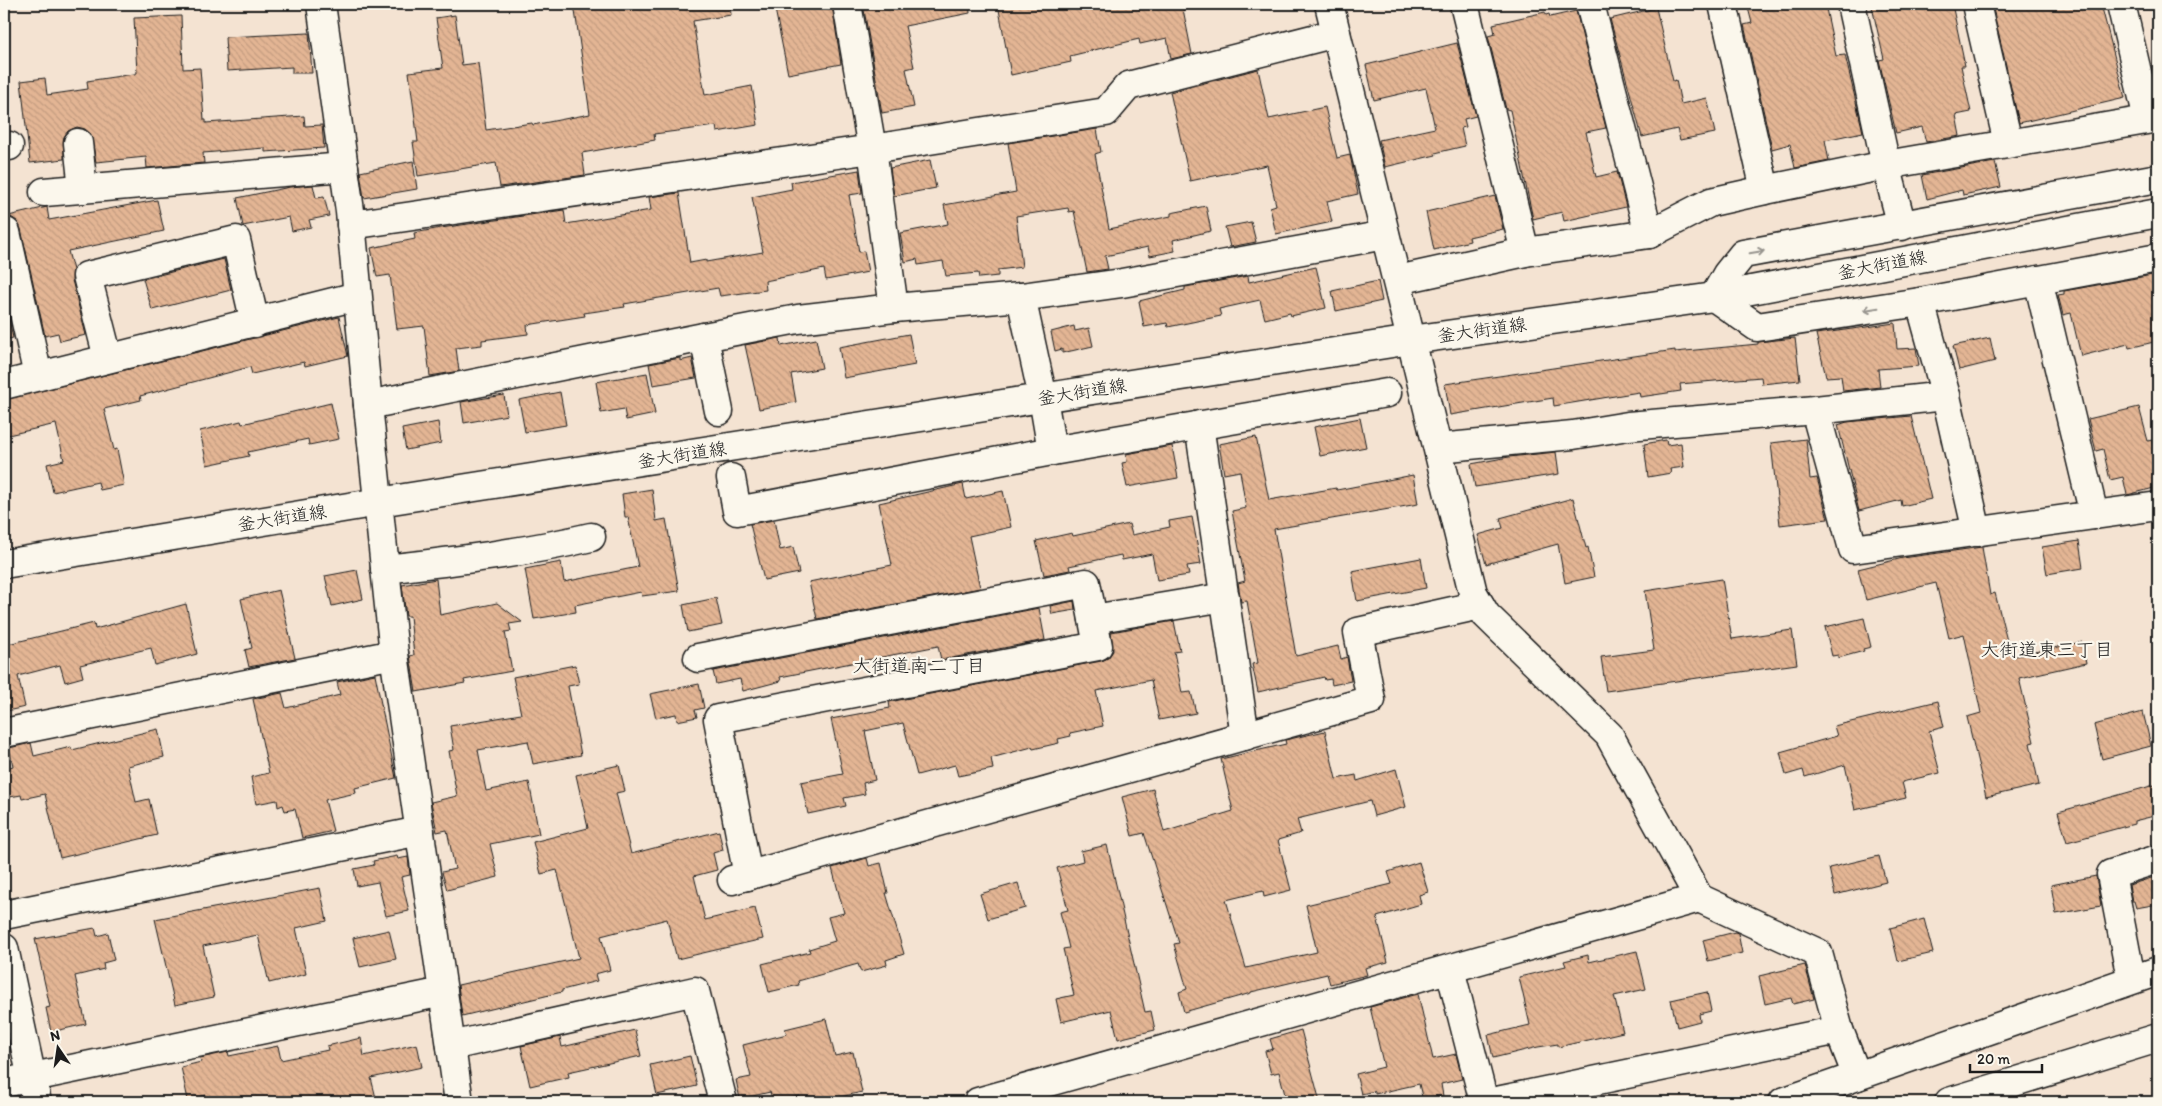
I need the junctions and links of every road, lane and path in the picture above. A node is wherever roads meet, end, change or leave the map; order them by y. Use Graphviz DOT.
graph roads {
  1 [pos="321,4"];
  2 [pos="847,4"];
  3 [pos="1329,4"];
  4 [pos="1464,4"];
  5 [pos="1590,4"];
  6 [pos="1723,4"];
  7 [pos="1851,4"];
  8 [pos="1976,4"];
  9 [pos="2121,4"];
  10 [pos="1336,33"];
  11 [pos="2153,118"];
  12 [pos="78,143"];
  13 [pos="2008,143"];
  14 [pos="872,149"];
  15 [pos="1886,164"];
  16 [pos="344,166"];
  17 [pos="2158,178"];
  18 [pos="82,189"];
  19 [pos="1765,190"];
  20 [pos="44,192"];
  21 [pos="2158,213"];
  22 [pos="351,225"];
  23 [pos="1902,226"];
  24 [pos="6,232"];
  25 [pos="1649,234"];
  26 [pos="1385,235"];
  27 [pos="1525,252"];
  28 [pos="2158,258"];
  29 [pos="1398,280"];
  30 [pos="2038,280"];
  31 [pos="357,296"];
  32 [pos="1022,297"];
  33 [pos="1714,297"];
  34 [pos="1920,302"];
  35 [pos="894,308"];
  36 [pos="255,323"];
  37 [pos="704,337"];
  38 [pos="1411,340"];
  39 [pos="108,358"];
  40 [pos="38,376"];
  41 [pos="4,385"];
  42 [pos="1387,393"];
  43 [pos="1946,396"];
  44 [pos="1044,398"];
  45 [pos="368,405"];
  46 [pos="1816,410"];
  47 [pos="719,411"];
  48 [pos="1199,425"];
  49 [pos="1438,448"];
  50 [pos="1052,451"];
  51 [pos="731,478"];
  52 [pos="378,502"];
  53 [pos="2158,506"];
  54 [pos="2094,515"];
  55 [pos="1977,532"];
  56 [pos="591,538"];
  57 [pos="4,564"];
  58 [pos="385,569"];
  59 [pos="1225,597"];
  60 [pos="1480,605"];
  61 [pos="1093,618"];
  62 [pos="394,654"];
  63 [pos="698,658"];
  64 [pos="4,733"];
  65 [pos="1245,736"];
  66 [pos="420,831"];
  67 [pos="2158,859"];
  68 [pos="1699,898"];
  69 [pos="4,915"];
  70 [pos="4,948"];
  71 [pos="1450,969"];
  72 [pos="2146,975"];
  73 [pos="443,992"];
  74 [pos="1839,1030"];
  75 [pos="2158,1038"];
  76 [pos="451,1046"];
  77 [pos="1856,1076"];
  78 [pos="4,1083"];
  79 [pos="34,1090"];
  80 [pos="459,1102"];
  81 [pos="723,1102"];
  82 [pos="978,1102"];
  83 [pos="1484,1102"];
  84 [pos="1492,1102"];
  85 [pos="1783,1102"];
  86 [pos="1949,1102"];
  1 -- 16 [label="street"];
  2 -- 14 [label="street"];
  3 -- 10 [label="street"];
  4 -- 27 [label="street"];
  5 -- 25 [label="street"];
  6 -- 19 [label="street"];
  7 -- 15 [label="street"];
  8 -- 13 [label="street"];
  9 -- 11 [label="street"];
  10 -- 14 [label="street"];
  10 -- 26 [label="street"];
  11 -- 13 [label="street"];
  12 -- 18 [label="street"];
  13 -- 15 [label="street"];
  14 -- 22 [label="street"];
  14 -- 35 [label="street"];
  15 -- 19 [label="street"];
  15 -- 23 [label="street"];
  16 -- 18 [label="street"];
  16 -- 22 [label="street"];
  17 -- 23 [label="street"];
  18 -- 20 [label="street"];
  19 -- 25 [label="street"];
  21 -- 33 [label="street, 釜大街道線"];
  22 -- 31 [label="street"];
  33 -- 23 [label="street, one-way"];
  24 -- 40 [label="street"];
  25 -- 27 [label="street"];
  26 -- 29 [label="street"];
  26 -- 32 [label="street"];
  27 -- 29 [label="street"];
  28 -- 30 [label="street"];
  29 -- 38 [label="street"];
  30 -- 34 [label="street"];
  30 -- 54 [label="street"];
  31 -- 36 [label="street"];
  31 -- 45 [label="street"];
  32 -- 35 [label="street"];
  32 -- 44 [label="street"];
  34 -- 33 [label="street, one-way"];
  33 -- 38 [label="street, 釜大街道線"];
  34 -- 43 [label="street"];
  35 -- 37 [label="street"];
  36 -- 39 [label="street"];
  36 -- 39 [label="street"];
  37 -- 45 [label="street"];
  37 -- 47 [label="street"];
  38 -- 44 [label="street, 釜大街道線"];
  38 -- 49 [label="street"];
  39 -- 40 [label="street"];
  40 -- 41 [label="street"];
  42 -- 48 [label="street"];
  43 -- 46 [label="street"];
  43 -- 55 [label="street"];
  44 -- 50 [label="street"];
  44 -- 52 [label="street, 釜大街道線"];
  45 -- 52 [label="street"];
  46 -- 49 [label="street"];
  46 -- 55 [label="street"];
  48 -- 50 [label="street"];
  48 -- 59 [label="street"];
  49 -- 60 [label="street"];
  50 -- 51 [label="street"];
  52 -- 57 [label="street, 釜大街道線"];
  52 -- 58 [label="street"];
  53 -- 54 [label="street"];
  54 -- 55 [label="street"];
  56 -- 58 [label="street"];
  58 -- 62 [label="street"];
  59 -- 61 [label="street"];
  59 -- 65 [label="street"];
  60 -- 65 [label="street"];
  60 -- 68 [label="street"];
  61 -- 63 [label="street"];
  61 -- 65 [label="street"];
  62 -- 64 [label="street"];
  62 -- 66 [label="street"];
  66 -- 69 [label="street"];
  66 -- 73 [label="street"];
  67 -- 72 [label="street"];
  68 -- 71 [label="street"];
  68 -- 74 [label="street"];
  70 -- 79 [label="street"];
  71 -- 82 [label="street"];
  71 -- 83 [label="street"];
  72 -- 77 [label="street"];
  73 -- 76 [label="street"];
  73 -- 79 [label="street"];
  74 -- 77 [label="street"];
  74 -- 84 [label="street"];
  75 -- 86 [label="street"];
  76 -- 80 [label="street"];
  76 -- 81 [label="street"];
  77 -- 85 [label="street"];
  78 -- 79 [label="street"];
}
